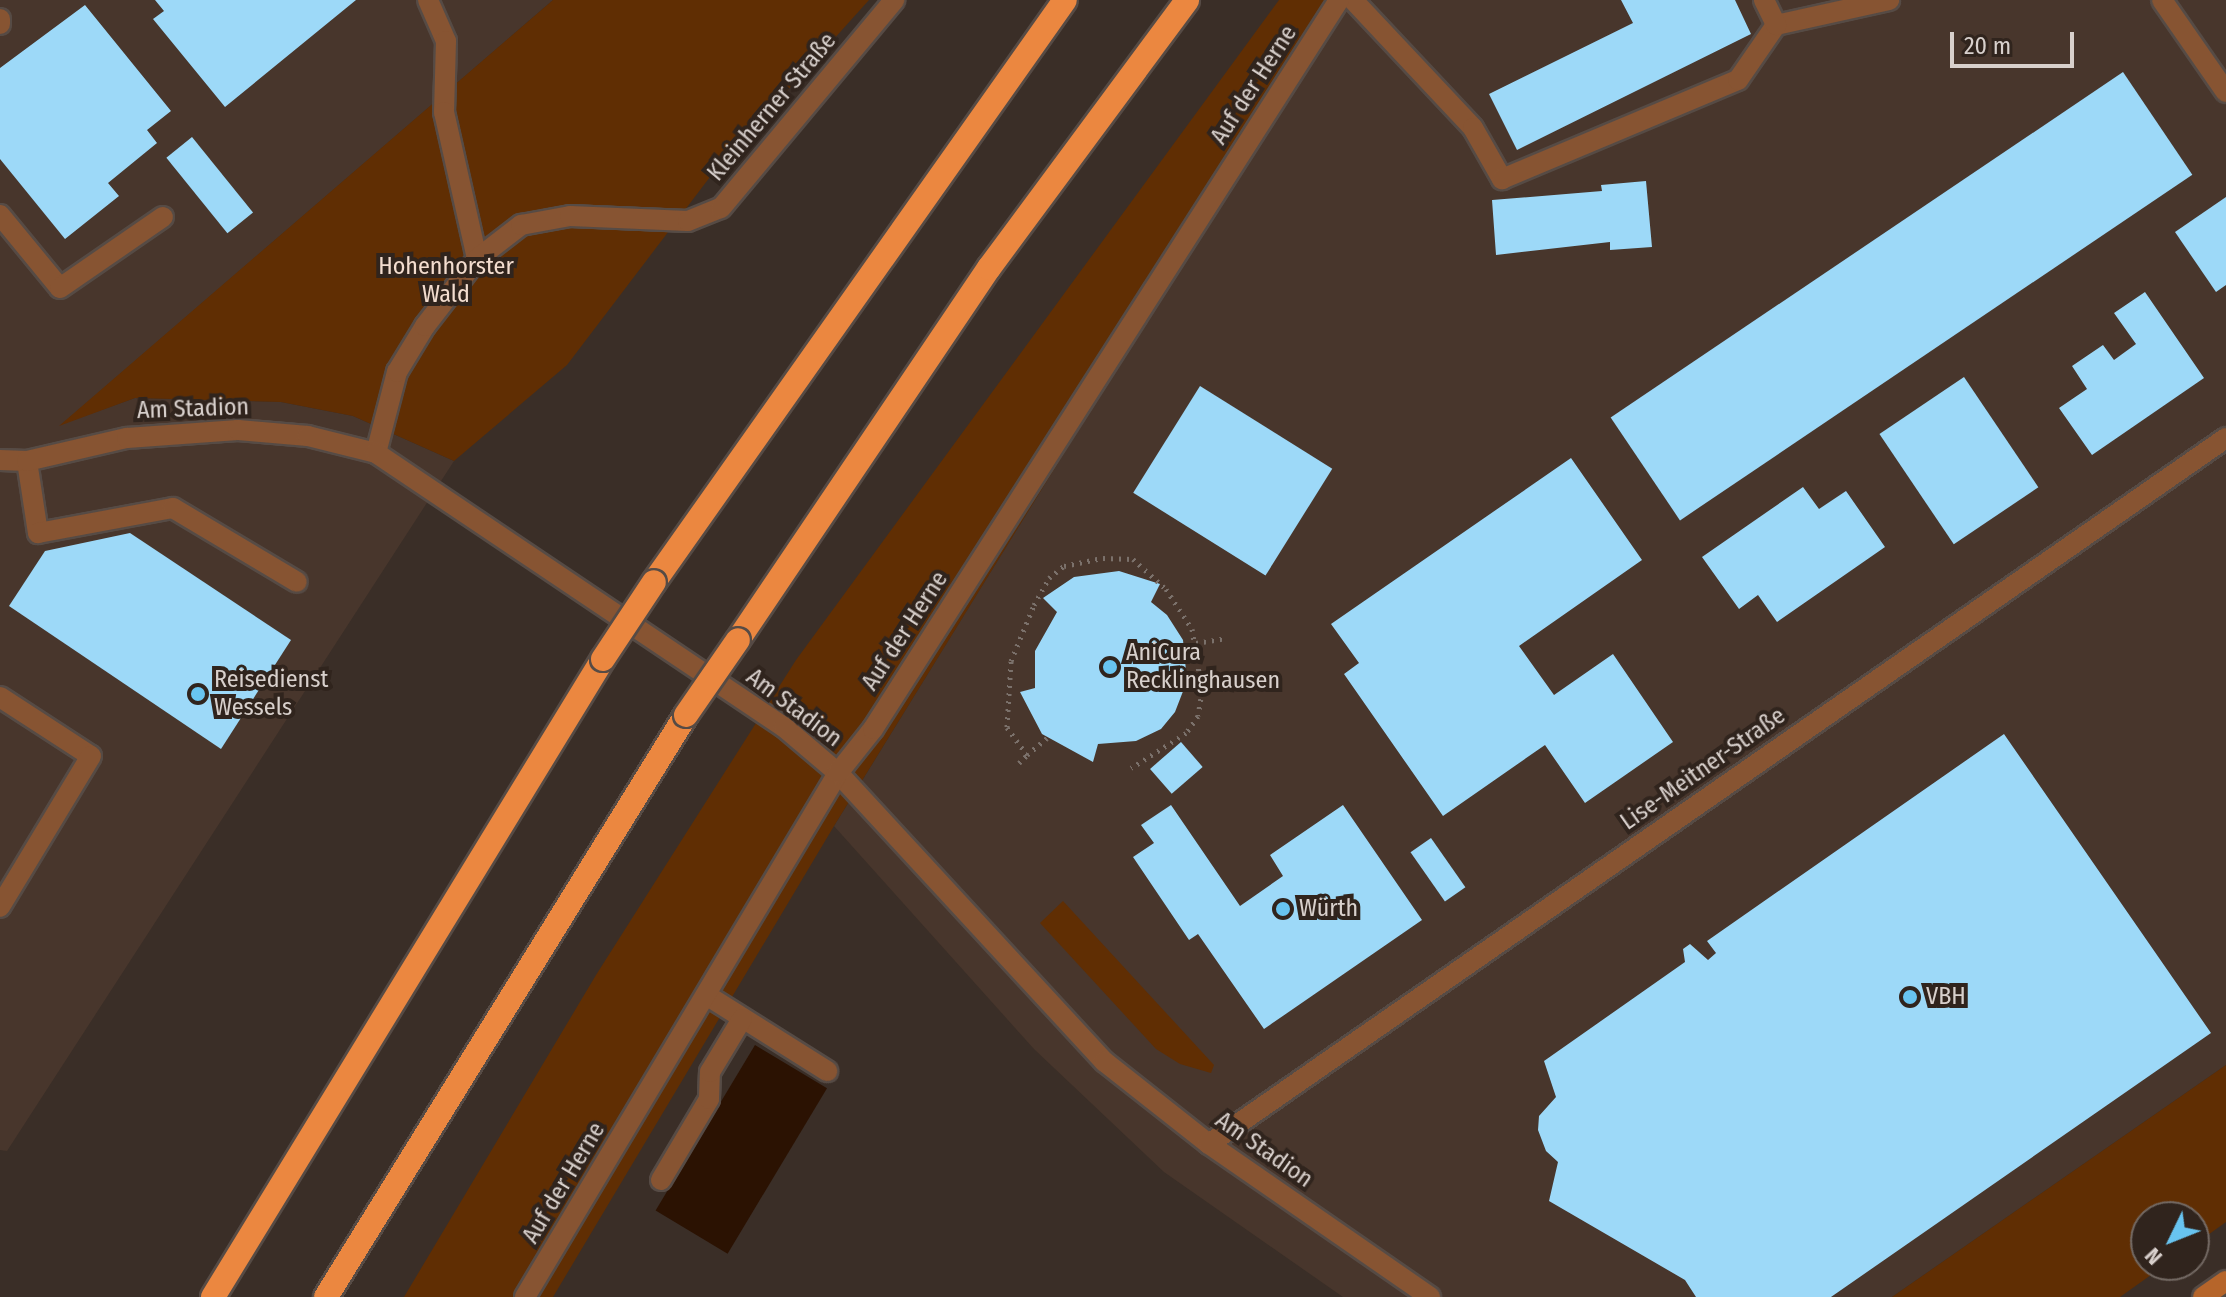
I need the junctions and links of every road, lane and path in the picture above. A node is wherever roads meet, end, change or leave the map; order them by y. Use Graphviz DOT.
graph roads {
  1 [pos="428,0"];
  2 [pos="894,0"];
  3 [pos="1065,0"];
  4 [pos="1187,0"];
  5 [pos="1339,0"];
  6 [pos="1353,0"];
  7 [pos="1764,0"];
  8 [pos="1889,0"];
  9 [pos="2162,0"];
  10 [pos="1776,25"];
  11 [pos="2226,92"];
  12 [pos="0,215"];
  13 [pos="163,217"];
  14 [pos="477,259"];
  15 [pos="2226,438"];
  16 [pos="376,453"];
  17 [pos="0,460"];
  18 [pos="27,461"];
  19 [pos="297,582"];
  20 [pos="1227,638"];
  21 [pos="1196,643"];
  22 [pos="0,697"];
  23 [pos="1047,738"];
  24 [pos="1027,755"];
  25 [pos="1019,763"];
  26 [pos="1131,768"];
  27 [pos="838,773"];
  28 [pos="0,907"];
  29 [pos="708,996"];
  30 [pos="742,1019"];
  31 [pos="827,1071"];
  32 [pos="1209,1144"];
  33 [pos="661,1180"];
  34 [pos="2226,1281"];
  35 [pos="213,1297"];
  36 [pos="326,1297"];
  37 [pos="525,1297"];
  38 [pos="1430,1297"];
  39 [pos="2203,1297"];
  1 -- 14 [label="street"];
  2 -- 14 [label="street, Kleinherner Straße"];
  3 -- 35 [label="highway, bridge"];
  4 -- 36 [label="highway, bridge"];
  5 -- 27 [label="street, Auf der Herne"];
  6 -- 10 [label="street"];
  7 -- 10 [label="street"];
  8 -- 10 [label="street"];
  9 -- 11 [label="street"];
  12 -- 13 [label="street"];
  14 -- 16 [label="street, Kleinherner Straße"];
  15 -- 32 [label="street, Lise-Meitner-Straße"];
  16 -- 18 [label="street, Am Stadion"];
  16 -- 27 [label="street, Am Stadion"];
  17 -- 18 [label="street, Am Stadion"];
  18 -- 19 [label="street"];
  20 -- 21 [label="path"];
  21 -- 24 [label="path"];
  21 -- 26 [label="path"];
  22 -- 28 [label="street"];
  23 -- 24 [label="path"];
  24 -- 25 [label="path"];
  27 -- 29 [label="street, Auf der Herne"];
  27 -- 32 [label="street, Am Stadion"];
  29 -- 30 [label="street"];
  29 -- 37 [label="street, Auf der Herne"];
  30 -- 31 [label="street"];
  30 -- 33 [label="street"];
  32 -- 38 [label="street, Am Stadion"];
  34 -- 39 [label="main road"];
}
